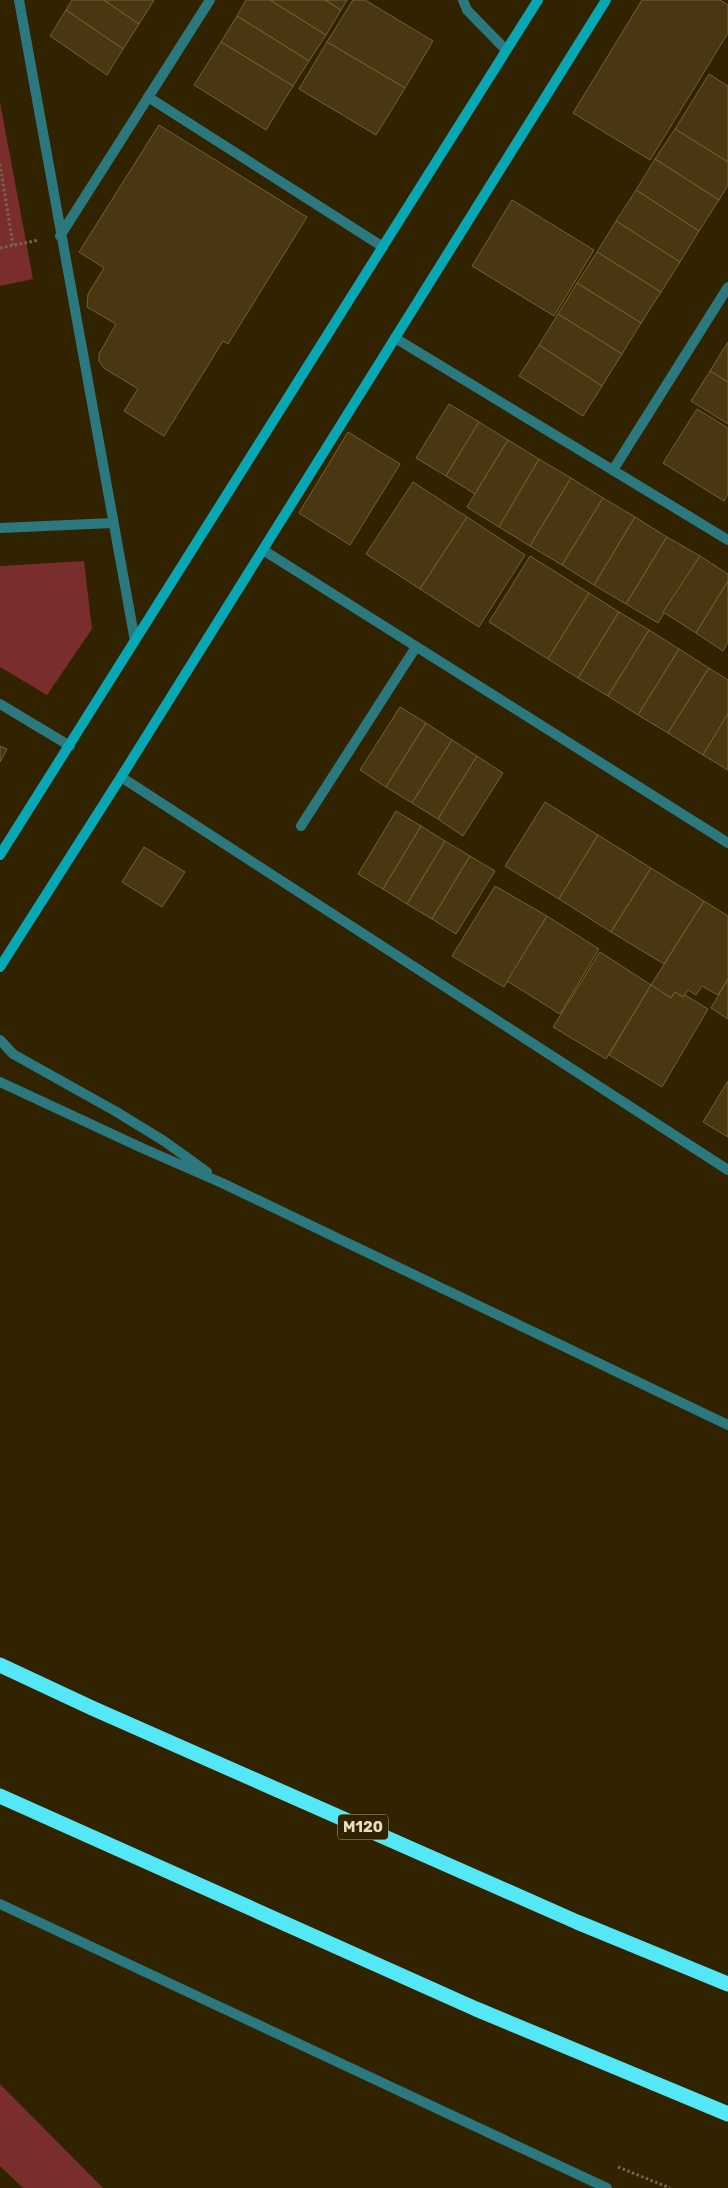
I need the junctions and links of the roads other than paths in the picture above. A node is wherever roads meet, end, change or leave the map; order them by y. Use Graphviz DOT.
graph roads {
  1 [pos="19,0"];
  2 [pos="210,0"];
  3 [pos="463,0"];
  4 [pos="538,0"];
  5 [pos="606,0"];
  6 [pos="506,50"];
  7 [pos="148,97"];
  8 [pos="60,236"];
  9 [pos="383,247"];
  10 [pos="728,286"];
  11 [pos="395,338"];
  12 [pos="612,470"];
  13 [pos="113,523"];
  14 [pos="0,528"];
  15 [pos="728,540"];
  16 [pos="263,550"];
  17 [pos="135,641"];
  18 [pos="416,647"];
  19 [pos="0,704"];
  20 [pos="70,746"];
  21 [pos="121,777"];
  22 [pos="300,826"];
  23 [pos="728,843"];
  24 [pos="0,855"];
  25 [pos="0,967"];
  26 [pos="0,1040"];
  27 [pos="0,1082"];
  28 [pos="728,1170"];
  29 [pos="222,1183"];
  30 [pos="728,1425"];
  31 [pos="0,1660"];
  32 [pos="0,1665"];
  33 [pos="16,1672"];
  34 [pos="0,1796"];
  35 [pos="0,1904"];
  36 [pos="728,1984"];
  37 [pos="728,2114"];
  38 [pos="607,2188"];
  1 -- 8 [label="street"];
  2 -- 7 [label="street"];
  3 -- 6 [label="street"];
  4 -- 6 [label="main road"];
  5 -- 11 [label="main road"];
  6 -- 9 [label="main road"];
  7 -- 8 [label="street"];
  7 -- 9 [label="street"];
  8 -- 13 [label="street"];
  9 -- 17 [label="main road"];
  10 -- 12 [label="street"];
  11 -- 12 [label="street"];
  11 -- 16 [label="main road"];
  12 -- 15 [label="street"];
  13 -- 14 [label="street"];
  13 -- 17 [label="street"];
  16 -- 18 [label="street"];
  16 -- 21 [label="main road"];
  17 -- 20 [label="main road"];
  18 -- 22 [label="street"];
  18 -- 23 [label="street"];
  19 -- 20 [label="street"];
  20 -- 24 [label="main road"];
  21 -- 25 [label="main road"];
  21 -- 28 [label="street"];
  26 -- 29 [label="street"];
  27 -- 29 [label="street"];
  29 -- 30 [label="street"];
  31 -- 33 [label="highway"];
  32 -- 33 [label="highway, M120"];
  33 -- 36 [label="highway, M120"];
  34 -- 37 [label="highway"];
  35 -- 38 [label="street"];
}
